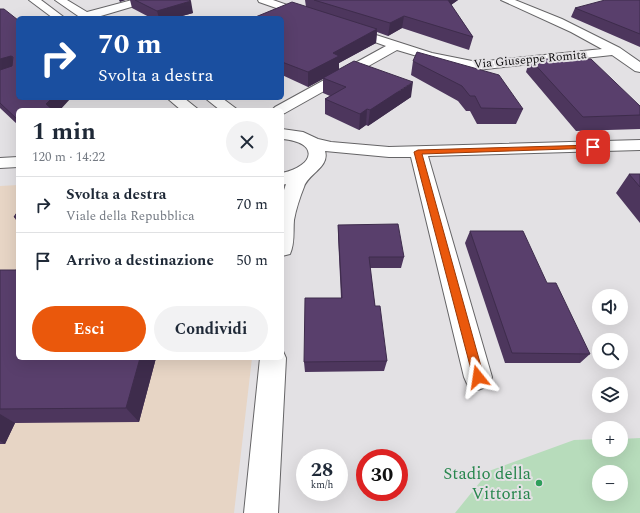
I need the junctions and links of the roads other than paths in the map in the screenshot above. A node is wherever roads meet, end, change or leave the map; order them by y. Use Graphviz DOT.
graph roads {
  1 [pos="34,0"];
  2 [pos="60,0"];
  3 [pos="144,0"];
  4 [pos="263,0"];
  5 [pos="506,0"];
  6 [pos="569,12"];
  7 [pos="57,16"];
  8 [pos="85,16"];
  9 [pos="90,16"];
  10 [pos="547,18"];
  11 [pos="321,20"];
  12 [pos="336,25"];
  13 [pos="397,45"];
  14 [pos="616,51"];
  15 [pos="640,68"];
  16 [pos="177,100"];
  17 [pos="215,100"];
  18 [pos="188,108"];
  19 [pos="227,108"];
  20 [pos="284,108"];
  21 [pos="284,134"];
  22 [pos="312,143"];
  23 [pos="640,145"];
  24 [pos="389,152"];
  25 [pos="418,152"];
  26 [pos="16,162"];
  27 [pos="0,163"];
  28 [pos="309,170"];
  29 [pos="284,178"];
  30 [pos="284,213"];
  31 [pos="273,360"];
  32 [pos="478,377"];
  33 [pos="261,513"];
  1 -- 7 [label="street"];
  2 -- 8 [label="street"];
  3 -- 9 [label="street"];
  4 -- 11 [label="street"];
  5 -- 10 [label="street"];
  6 -- 10 [label="street"];
  10 -- 14 [label="street"];
  12 -- 13 [label="street, Via Giuseppe Romita"];
  13 -- 14 [label="street, Via Giuseppe Romita"];
  13 -- 20 [label="street"];
  14 -- 15 [label="street"];
  16 -- 18 [label="street"];
  17 -- 19 [label="street"];
  21 -- 22 [label="street"];
  22 -- 24 [label="street"];
  22 -- 28 [label="street"];
  23 -- 25 [label="street"];
  24 -- 25 [label="street"];
  24 -- 28 [label="street"];
  25 -- 32 [label="street"];
  26 -- 27 [label="street"];
  28 -- 29 [label="street"];
  28 -- 30 [label="street"];
  31 -- 33 [label="street"];
}
